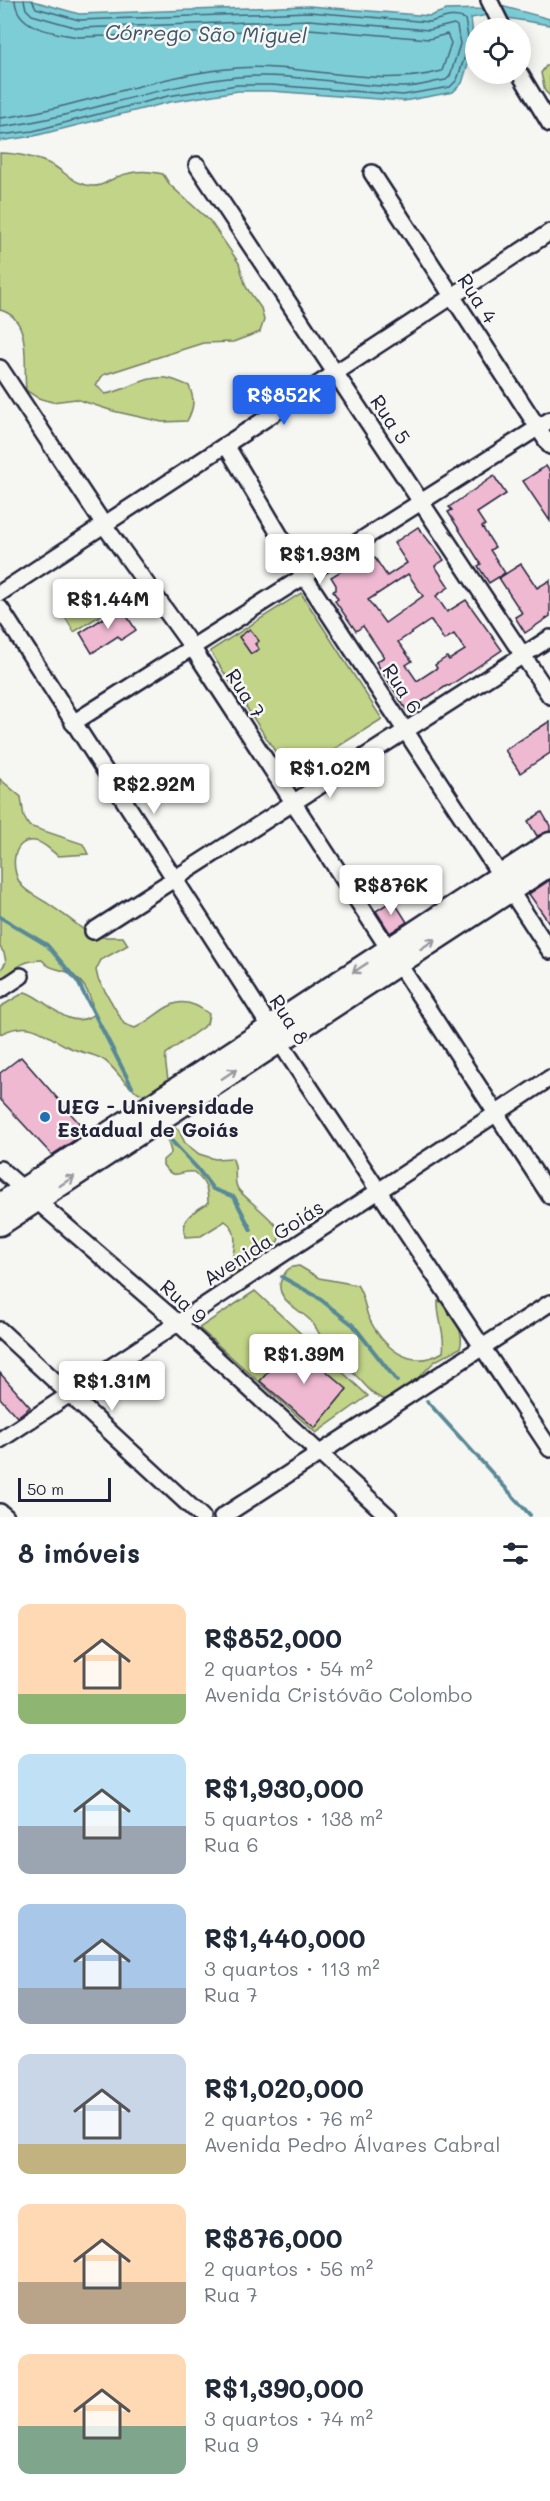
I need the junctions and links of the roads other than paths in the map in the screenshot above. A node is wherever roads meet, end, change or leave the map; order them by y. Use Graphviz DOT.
graph roads {
  1 [pos="490,1"];
  2 [pos="498,18"];
  3 [pos="526,84"];
  4 [pos="550,124"];
  5 [pos="197,165"];
  6 [pos="372,173"];
  7 [pos="550,232"];
  8 [pos="452,296"];
  9 [pos="1,372"];
  10 [pos="335,373"];
  11 [pos="544,424"];
  12 [pos="226,445"];
  13 [pos="550,446"];
  14 [pos="421,502"];
  15 [pos="105,525"];
  16 [pos="304,576"];
  17 [pos="0,593"];
  18 [pos="0,608"];
  19 [pos="550,638"];
  20 [pos="192,647"];
  21 [pos="523,656"];
  22 [pos="550,696"];
  23 [pos="73,723"];
  24 [pos="406,731"];
  25 [pos="292,803"];
  26 [pos="550,844"];
  27 [pos="550,864"];
  28 [pos="176,878"];
  29 [pos="505,883"];
  30 [pos="93,931"];
  31 [pos="550,951"];
  32 [pos="393,957"];
  33 [pos="21,976"];
  34 [pos="0,990"];
  35 [pos="275,1034"];
  36 [pos="550,1078"];
  37 [pos="496,1114"];
  38 [pos="0,1169"];
  39 [pos="379,1191"];
  40 [pos="31,1195"];
  41 [pos="550,1196"];
  42 [pos="0,1204"];
  43 [pos="0,1224"];
  44 [pos="550,1303"];
  45 [pos="178,1323"];
  46 [pos="0,1330"];
  47 [pos="482,1347"];
  48 [pos="69,1395"];
  49 [pos="0,1440"];
  50 [pos="550,1449"];
  51 [pos="320,1453"];
  52 [pos="0,1512"];
  53 [pos="6,1517"];
  54 [pos="202,1517"];
  55 [pos="222,1517"];
  56 [pos="389,1517"];
  1 -- 2 [label="street"];
  3 -- 4 [label="street"];
  5 -- 10 [label="street, Rua 5"];
  6 -- 8 [label="street, Rua 4"];
  7 -- 8 [label="street"];
  8 -- 10 [label="street"];
  8 -- 11 [label="street, Rua 4"];
  9 -- 15 [label="street, Rua 7"];
  10 -- 12 [label="street"];
  10 -- 14 [label="street, Rua 5"];
  11 -- 13 [label="street, Rua 4"];
  11 -- 14 [label="street"];
  12 -- 15 [label="street"];
  12 -- 16 [label="street, Rua 6"];
  14 -- 16 [label="street"];
  14 -- 21 [label="street, Rua 5"];
  15 -- 17 [label="street"];
  15 -- 20 [label="street, Rua 7"];
  16 -- 20 [label="street"];
  16 -- 24 [label="street, Rua 6"];
  18 -- 23 [label="street, Rua 8"];
  19 -- 21 [label="street"];
  20 -- 23 [label="street"];
  20 -- 25 [label="street, Rua 7"];
  21 -- 22 [label="street, Rua 5"];
  21 -- 24 [label="street"];
  23 -- 28 [label="street, Rua 8"];
  24 -- 25 [label="street"];
  24 -- 29 [label="street, Rua 6"];
  25 -- 28 [label="street"];
  25 -- 32 [label="street, Rua 7"];
  26 -- 29 [label="main road"];
  27 -- 29 [label="main road"];
  28 -- 30 [label="street"];
  28 -- 35 [label="street, Rua 8"];
  29 -- 31 [label="street, Rua 6"];
  29 -- 32 [label="main road"];
  32 -- 35 [label="main road"];
  32 -- 37 [label="street, Rua 7"];
  33 -- 34 [label="street"];
  35 -- 39 [label="street, Rua 8"];
  35 -- 40 [label="main road"];
  36 -- 37 [label="street, Avenida Goiás"];
  37 -- 39 [label="street, Avenida Goiás"];
  37 -- 41 [label="street, Rua 7"];
  38 -- 40 [label="street, Rua 9"];
  39 -- 45 [label="street, Avenida Goiás"];
  39 -- 47 [label="street, Rua 8"];
  40 -- 42 [label="main road"];
  40 -- 43 [label="main road"];
  40 -- 45 [label="street, Rua 9"];
  44 -- 47 [label="street"];
  45 -- 48 [label="street, Avenida Goiás"];
  45 -- 51 [label="street, Rua 9"];
  46 -- 48 [label="street"];
  47 -- 50 [label="street, Rua 8"];
  47 -- 51 [label="street"];
  48 -- 49 [label="street, Avenida Goiás"];
  48 -- 54 [label="street"];
  51 -- 55 [label="street"];
  51 -- 56 [label="street, Rua 9"];
  52 -- 53 [label="street"];
}
